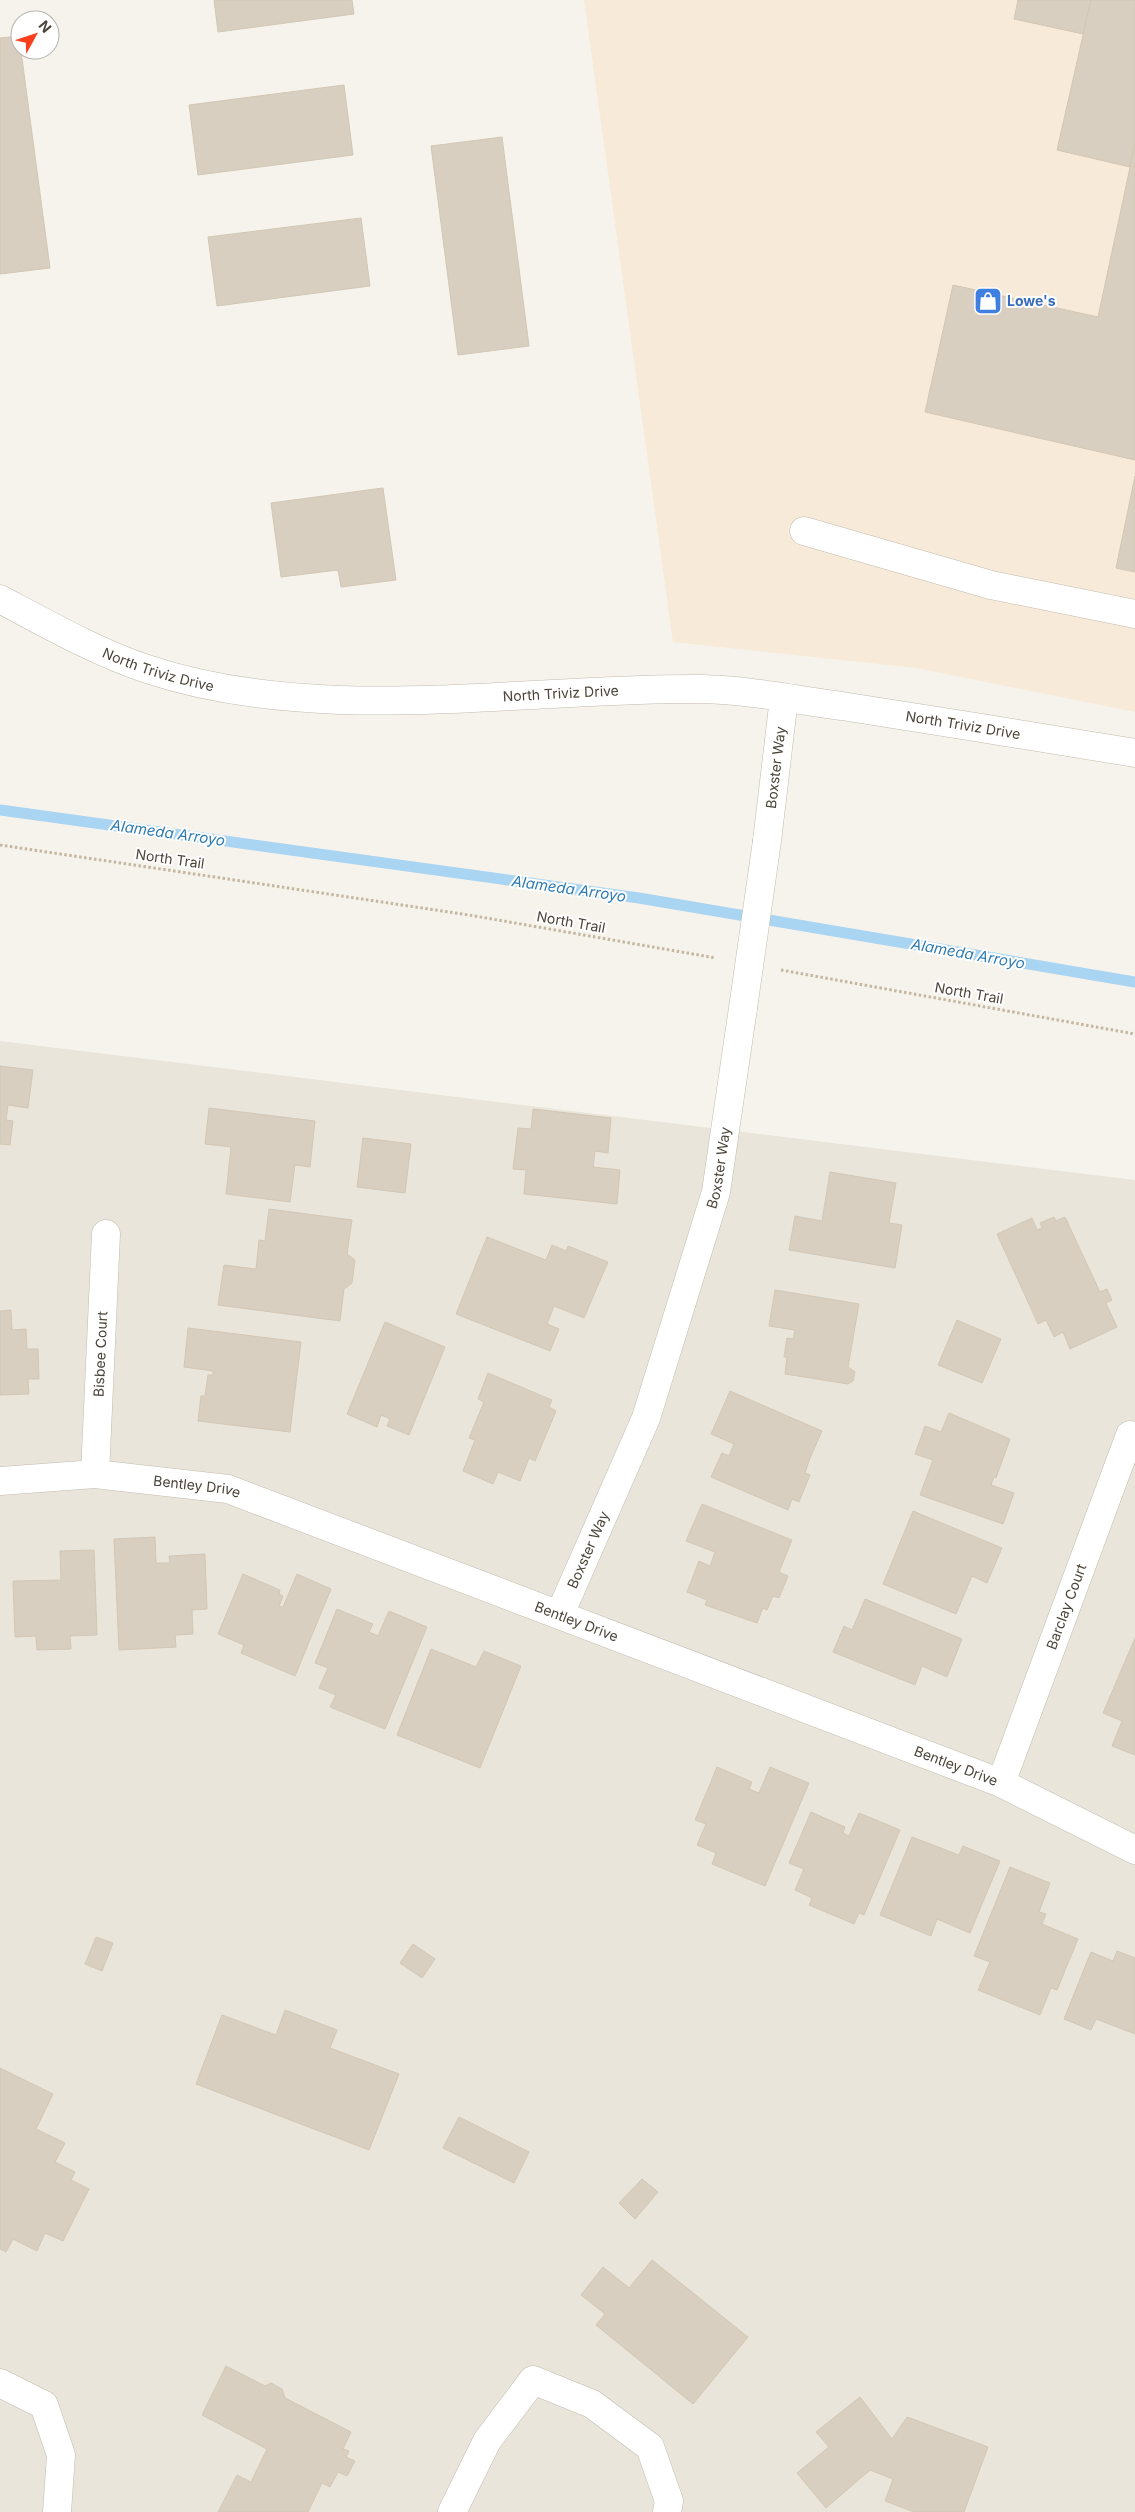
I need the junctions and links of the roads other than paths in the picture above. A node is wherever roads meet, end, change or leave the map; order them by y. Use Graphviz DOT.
graph roads {
  1 [pos="804,531"];
  2 [pos="0,598"];
  3 [pos="1135,614"];
  4 [pos="784,698"];
  5 [pos="1135,753"];
  6 [pos="106,1234"];
  7 [pos="1135,1436"];
  8 [pos="95,1474"];
  9 [pos="0,1482"];
  10 [pos="560,1614"];
  11 [pos="1002,1783"];
  12 [pos="1135,1850"];
  13 [pos="0,2384"];
  14 [pos="57,2512"];
  15 [pos="452,2512"];
  16 [pos="667,2512"];
  1 -- 3 [label="street"];
  2 -- 4 [label="street, North Triviz Drive"];
  4 -- 5 [label="street, North Triviz Drive"];
  4 -- 10 [label="street, Boxster Way, bridge"];
  6 -- 8 [label="street, Bisbee Court"];
  7 -- 11 [label="street, Barclay Court"];
  8 -- 9 [label="street, Bentley Drive"];
  8 -- 10 [label="street, Bentley Drive"];
  10 -- 11 [label="street, Bentley Drive"];
  11 -- 12 [label="street, Bentley Drive"];
  13 -- 14 [label="street"];
  15 -- 16 [label="street"];
}
